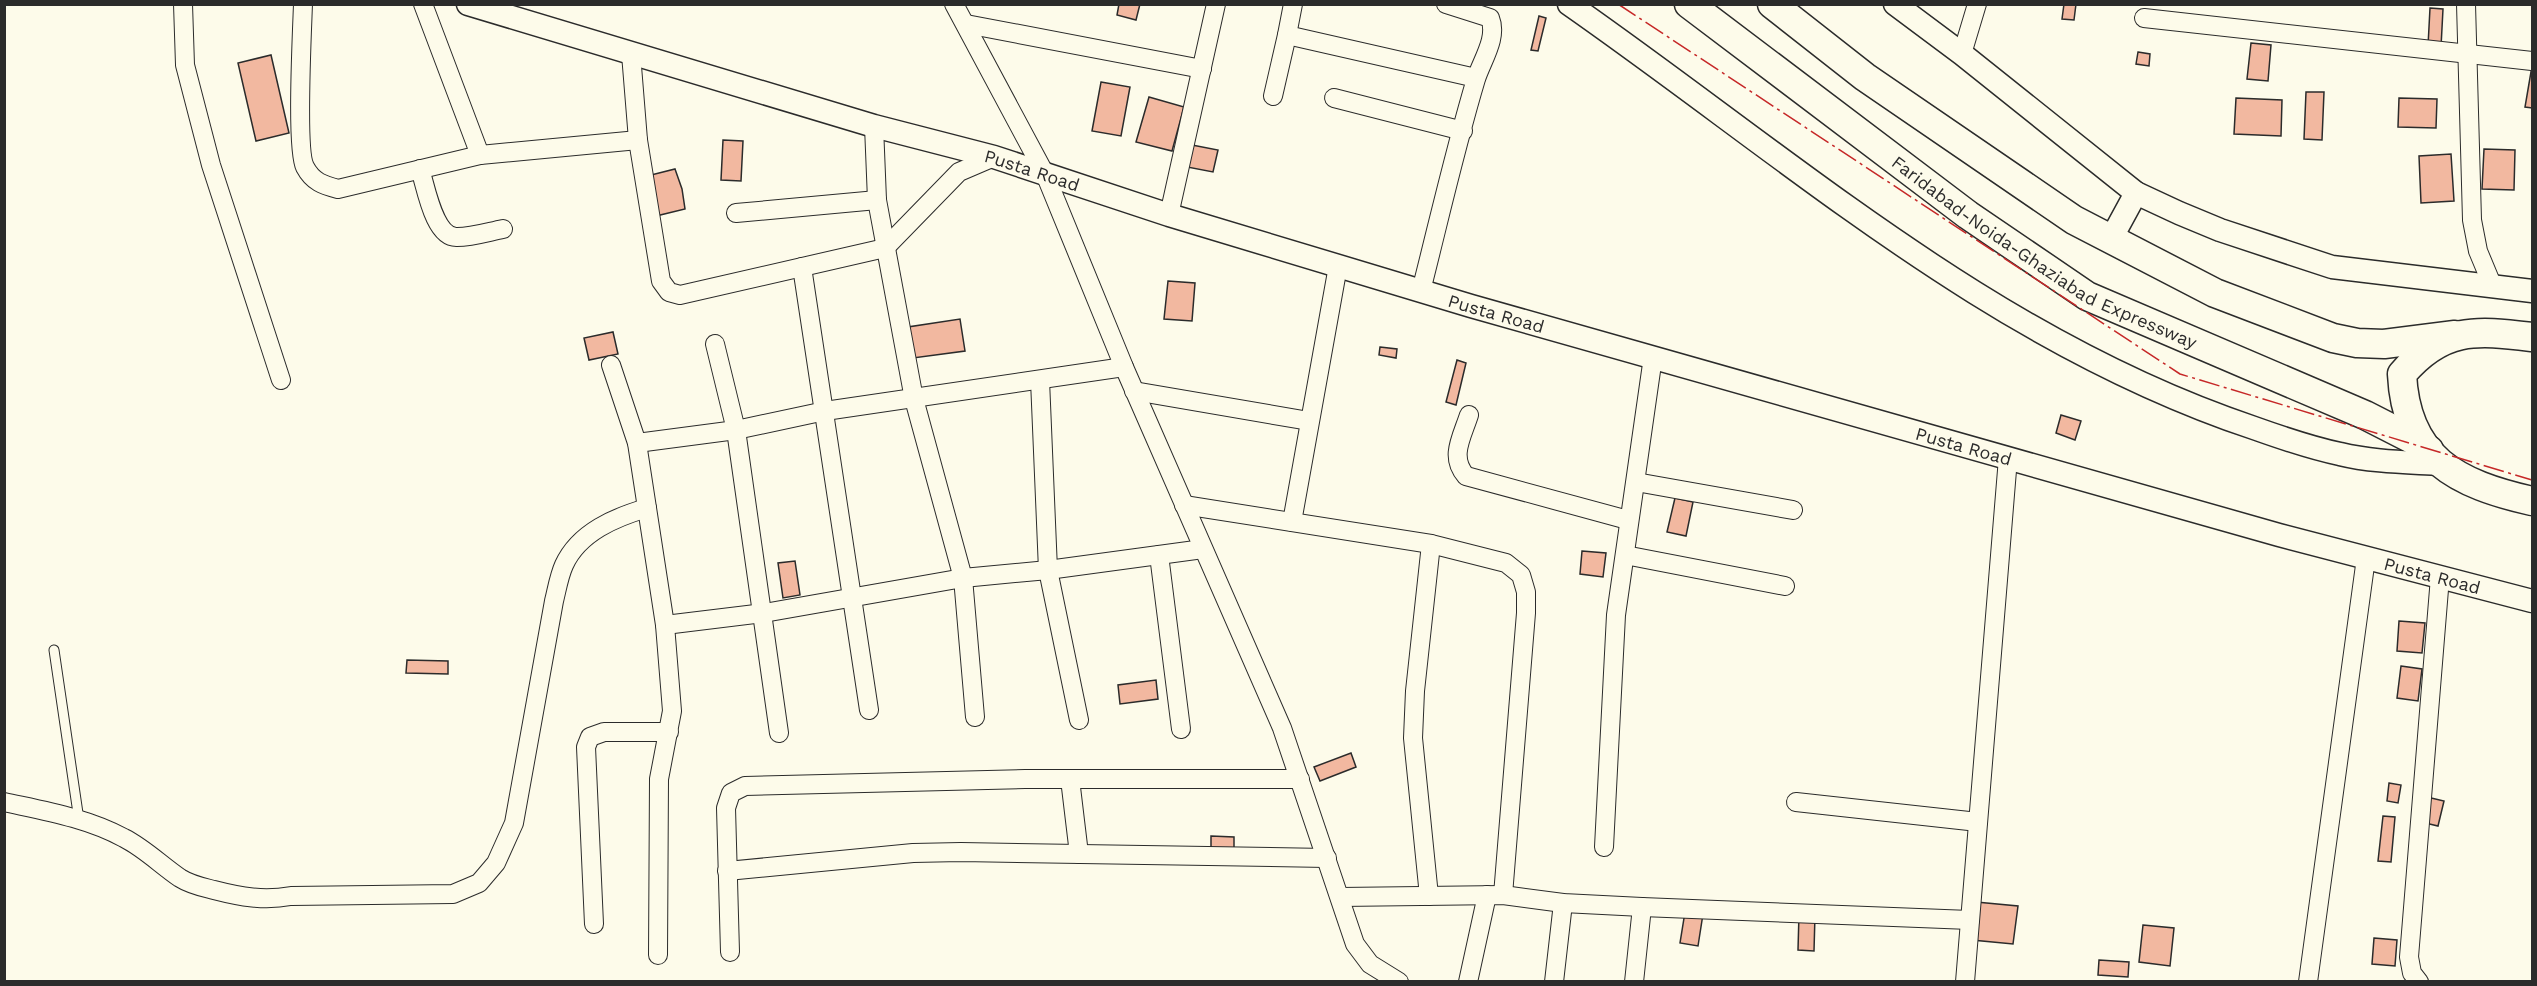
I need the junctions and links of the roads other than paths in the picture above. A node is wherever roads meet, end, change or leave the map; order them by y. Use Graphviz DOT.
graph roads {
  1 [pos="183,4"];
  2 [pos="303,4"];
  3 [pos="423,4"];
  4 [pos="468,4"];
  5 [pos="954,4"];
  6 [pos="1216,4"];
  7 [pos="1293,4"];
  8 [pos="1446,4"];
  9 [pos="1569,4"];
  10 [pos="1689,4"];
  11 [pos="1772,4"];
  12 [pos="1895,4"];
  13 [pos="1977,4"];
  14 [pos="2466,4"];
  15 [pos="2144,18"];
  16 [pos="966,24"];
  17 [pos="1287,35"];
  18 [pos="632,54"];
  19 [pos="1962,54"];
  20 [pos="2468,54"];
  21 [pos="2532,61"];
  22 [pos="1202,69"];
  23 [pos="1476,78"];
  24 [pos="1273,96"];
  25 [pos="1334,98"];
  26 [pos="874,126"];
  27 [pos="1463,130"];
  28 [pos="638,140"];
  29 [pos="480,155"];
  30 [pos="994,157"];
  31 [pos="420,168"];
  32 [pos="1045,174"];
  33 [pos="2136,194"];
  34 [pos="877,200"];
  35 [pos="736,213"];
  36 [pos="1169,215"];
  37 [pos="503,229"];
  38 [pos="2111,239"];
  39 [pos="885,248"];
  40 [pos="1338,266"];
  41 [pos="802,267"];
  42 [pos="2493,287"];
  43 [pos="1421,291"];
  44 [pos="2532,291"];
  45 [pos="2455,335"];
  46 [pos="2532,337"];
  47 [pos="716,344"];
  48 [pos="1653,357"];
  49 [pos="611,364"];
  50 [pos="1124,368"];
  51 [pos="281,380"];
  52 [pos="1040,380"];
  53 [pos="1134,391"];
  54 [pos="914,399"];
  55 [pos="825,411"];
  56 [pos="1469,415"];
  57 [pos="1309,421"];
  58 [pos="736,430"];
  59 [pos="637,443"];
  60 [pos="2435,457"];
  61 [pos="2008,458"];
  62 [pos="1636,483"];
  63 [pos="2532,501"];
  64 [pos="1184,504"];
  65 [pos="647,508"];
  66 [pos="1793,510"];
  67 [pos="1628,520"];
  68 [pos="1292,522"];
  69 [pos="1431,544"];
  70 [pos="1203,549"];
  71 [pos="1159,555"];
  72 [pos="1625,555"];
  73 [pos="2366,558"];
  74 [pos="1048,570"];
  75 [pos="2440,577"];
  76 [pos="963,578"];
  77 [pos="1785,586"];
  78 [pos="853,596"];
  79 [pos="2532,601"];
  80 [pos="764,614"];
  81 [pos="665,625"];
  82 [pos="54,650"];
  83 [pos="869,710"];
  84 [pos="975,717"];
  85 [pos="1079,720"];
  86 [pos="1180,729"];
  87 [pos="669,732"];
  88 [pos="779,733"];
  89 [pos="1070,779"];
  90 [pos="1300,779"];
  91 [pos="4,802"];
  92 [pos="1796,802"];
  93 [pos="79,820"];
  94 [pos="1978,822"];
  95 [pos="1604,847"];
  96 [pos="1079,854"];
  97 [pos="1327,858"];
  98 [pos="727,871"];
  99 [pos="1495,895"];
  100 [pos="1429,896"];
  101 [pos="1340,897"];
  102 [pos="1563,903"];
  103 [pos="1642,907"];
  104 [pos="1970,920"];
  105 [pos="594,924"];
  106 [pos="730,952"];
  107 [pos="658,955"];
  108 [pos="1399,981"];
  109 [pos="1468,981"];
  110 [pos="1554,981"];
  111 [pos="1634,981"];
  112 [pos="1965,981"];
  113 [pos="2308,981"];
  114 [pos="2419,981"];
  1 -- 51 [label="street"];
  2 -- 31 [label="street"];
  3 -- 29 [label="street"];
  4 -- 18 [label="street, Pusta Road"];
  5 -- 16 [label="street"];
  6 -- 22 [label="street"];
  7 -- 17 [label="street"];
  8 -- 23 [label="street"];
  9 -- 60 [label="street"];
  10 -- 60 [label="main road, Faridabad-Noida-Ghaziabad Expressway"];
  11 -- 38 [label="main road"];
  12 -- 19 [label="street"];
  13 -- 19 [label="street"];
  14 -- 20 [label="street"];
  15 -- 20 [label="street"];
  16 -- 22 [label="street"];
  16 -- 32 [label="street"];
  17 -- 23 [label="street"];
  17 -- 24 [label="street"];
  18 -- 26 [label="street, Pusta Road"];
  18 -- 28 [label="street"];
  19 -- 33 [label="street"];
  20 -- 21 [label="street"];
  20 -- 42 [label="street"];
  22 -- 36 [label="street"];
  23 -- 27 [label="street"];
  25 -- 27 [label="street"];
  26 -- 30 [label="street, Pusta Road"];
  26 -- 34 [label="street"];
  27 -- 43 [label="street"];
  28 -- 29 [label="street"];
  28 -- 41 [label="street"];
  29 -- 31 [label="street"];
  30 -- 32 [label="street, Pusta Road"];
  30 -- 39 [label="street"];
  31 -- 37 [label="street"];
  32 -- 36 [label="street, Pusta Road"];
  32 -- 50 [label="street"];
  33 -- 38 [label="street"];
  33 -- 42 [label="street"];
  34 -- 35 [label="street"];
  34 -- 39 [label="street"];
  36 -- 40 [label="street, Pusta Road"];
  38 -- 45 [label="main road"];
  39 -- 41 [label="street"];
  39 -- 54 [label="street"];
  40 -- 43 [label="street, Pusta Road"];
  40 -- 57 [label="street"];
  41 -- 55 [label="street"];
  42 -- 44 [label="street"];
  43 -- 48 [label="street, Pusta Road"];
  45 -- 46 [label="main road"];
  45 -- 60 [label="main road"];
  47 -- 58 [label="street"];
  48 -- 61 [label="street, Pusta Road"];
  48 -- 62 [label="street"];
  49 -- 59 [label="street"];
  50 -- 52 [label="street"];
  50 -- 53 [label="street"];
  52 -- 54 [label="street"];
  52 -- 74 [label="street"];
  53 -- 57 [label="street"];
  53 -- 64 [label="street"];
  54 -- 55 [label="street"];
  54 -- 76 [label="street"];
  55 -- 58 [label="street"];
  55 -- 78 [label="street"];
  56 -- 67 [label="street"];
  57 -- 68 [label="street"];
  58 -- 59 [label="street"];
  58 -- 80 [label="street"];
  59 -- 65 [label="street"];
  60 -- 63 [label="main road, Faridabad-Noida-Ghaziabad Expressway"];
  61 -- 73 [label="street, Pusta Road"];
  61 -- 94 [label="street"];
  62 -- 66 [label="street"];
  62 -- 67 [label="street"];
  64 -- 68 [label="street"];
  64 -- 70 [label="street"];
  65 -- 81 [label="street"];
  65 -- 93 [label="street"];
  67 -- 72 [label="street"];
  68 -- 69 [label="street"];
  69 -- 99 [label="street"];
  69 -- 100 [label="street"];
  70 -- 71 [label="street"];
  70 -- 90 [label="street"];
  71 -- 74 [label="street"];
  71 -- 86 [label="street"];
  72 -- 77 [label="street"];
  72 -- 95 [label="street"];
  73 -- 75 [label="street, Pusta Road"];
  73 -- 113 [label="street"];
  74 -- 76 [label="street"];
  74 -- 85 [label="street"];
  75 -- 79 [label="street, Pusta Road"];
  75 -- 114 [label="street"];
  76 -- 78 [label="street"];
  76 -- 84 [label="street"];
  78 -- 80 [label="street"];
  78 -- 83 [label="street"];
  80 -- 81 [label="street"];
  80 -- 88 [label="street"];
  81 -- 87 [label="street"];
  82 -- 93 [label="lane"];
  87 -- 105 [label="street"];
  87 -- 107 [label="street"];
  89 -- 90 [label="street"];
  89 -- 96 [label="street"];
  89 -- 98 [label="street"];
  90 -- 97 [label="street"];
  91 -- 93 [label="street"];
  92 -- 94 [label="street"];
  94 -- 104 [label="street"];
  96 -- 97 [label="street"];
  96 -- 98 [label="street"];
  97 -- 101 [label="street"];
  98 -- 106 [label="street"];
  99 -- 100 [label="street"];
  99 -- 102 [label="street"];
  99 -- 109 [label="street"];
  100 -- 101 [label="street"];
  101 -- 108 [label="street"];
  102 -- 103 [label="street"];
  102 -- 110 [label="street"];
  103 -- 104 [label="street"];
  103 -- 111 [label="street"];
  104 -- 112 [label="street"];
}
